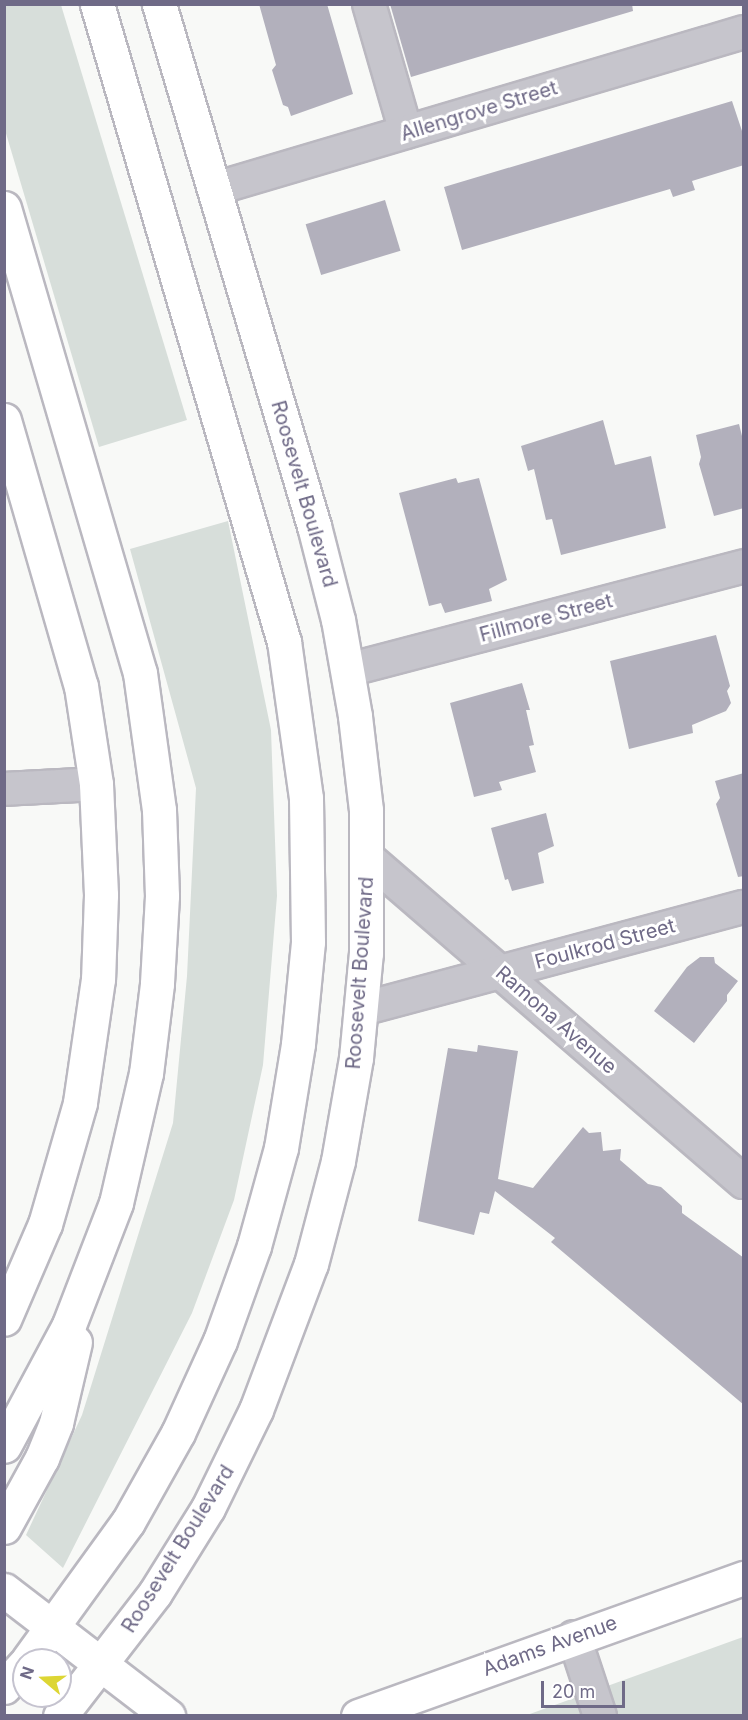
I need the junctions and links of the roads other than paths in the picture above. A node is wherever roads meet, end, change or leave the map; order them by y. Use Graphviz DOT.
graph roads {
  1 [pos="97,4"];
  2 [pos="159,4"];
  3 [pos="369,4"];
  4 [pos="744,32"];
  5 [pos="406,132"];
  6 [pos="214,189"];
  7 [pos="4,208"];
  8 [pos="4,420"];
  9 [pos="744,566"];
  10 [pos="348,670"];
  11 [pos="96,784"];
  12 [pos="4,789"];
  13 [pos="368,858"];
  14 [pos="744,908"];
  15 [pos="500,972"];
  16 [pos="362,1009"];
  17 [pos="744,1182"];
  18 [pos="87,1287"];
  19 [pos="4,1319"];
  20 [pos="4,1446"];
  21 [pos="4,1527"];
  22 [pos="744,1578"];
  23 [pos="4,1590"];
  24 [pos="54,1628"];
  25 [pos="574,1637"];
  26 [pos="38,1648"];
  27 [pos="102,1666"];
  28 [pos="60,1716"];
  29 [pos="168,1716"];
  30 [pos="358,1716"];
  31 [pos="600,1716"];
  1 -- 24 [label="main road"];
  2 -- 6 [label="main road, Roosevelt Boulevard"];
  3 -- 5 [label="street"];
  4 -- 5 [label="street, Allengrove Street"];
  5 -- 6 [label="street, Allengrove Street"];
  6 -- 10 [label="main road, Roosevelt Boulevard"];
  7 -- 18 [label="main road"];
  8 -- 11 [label="main road"];
  9 -- 10 [label="street, Fillmore Street"];
  10 -- 13 [label="main road, Roosevelt Boulevard"];
  11 -- 12 [label="street"];
  11 -- 19 [label="main road"];
  13 -- 15 [label="street, Ramona Avenue"];
  13 -- 16 [label="main road, Roosevelt Boulevard"];
  14 -- 15 [label="street, Foulkrod Street"];
  15 -- 16 [label="street, Foulkrod Street"];
  15 -- 17 [label="street, Ramona Avenue"];
  16 -- 27 [label="main road, Roosevelt Boulevard"];
  18 -- 20 [label="main road"];
  18 -- 21 [label="main road"];
  22 -- 25 [label="main road, Adams Avenue"];
  23 -- 24 [label="main road"];
  24 -- 26 [label="main road"];
  24 -- 27 [label="main road"];
  25 -- 30 [label="main road, Adams Avenue"];
  25 -- 31 [label="street"];
  27 -- 28 [label="main road, Roosevelt Boulevard"];
  27 -- 29 [label="main road"];
}
